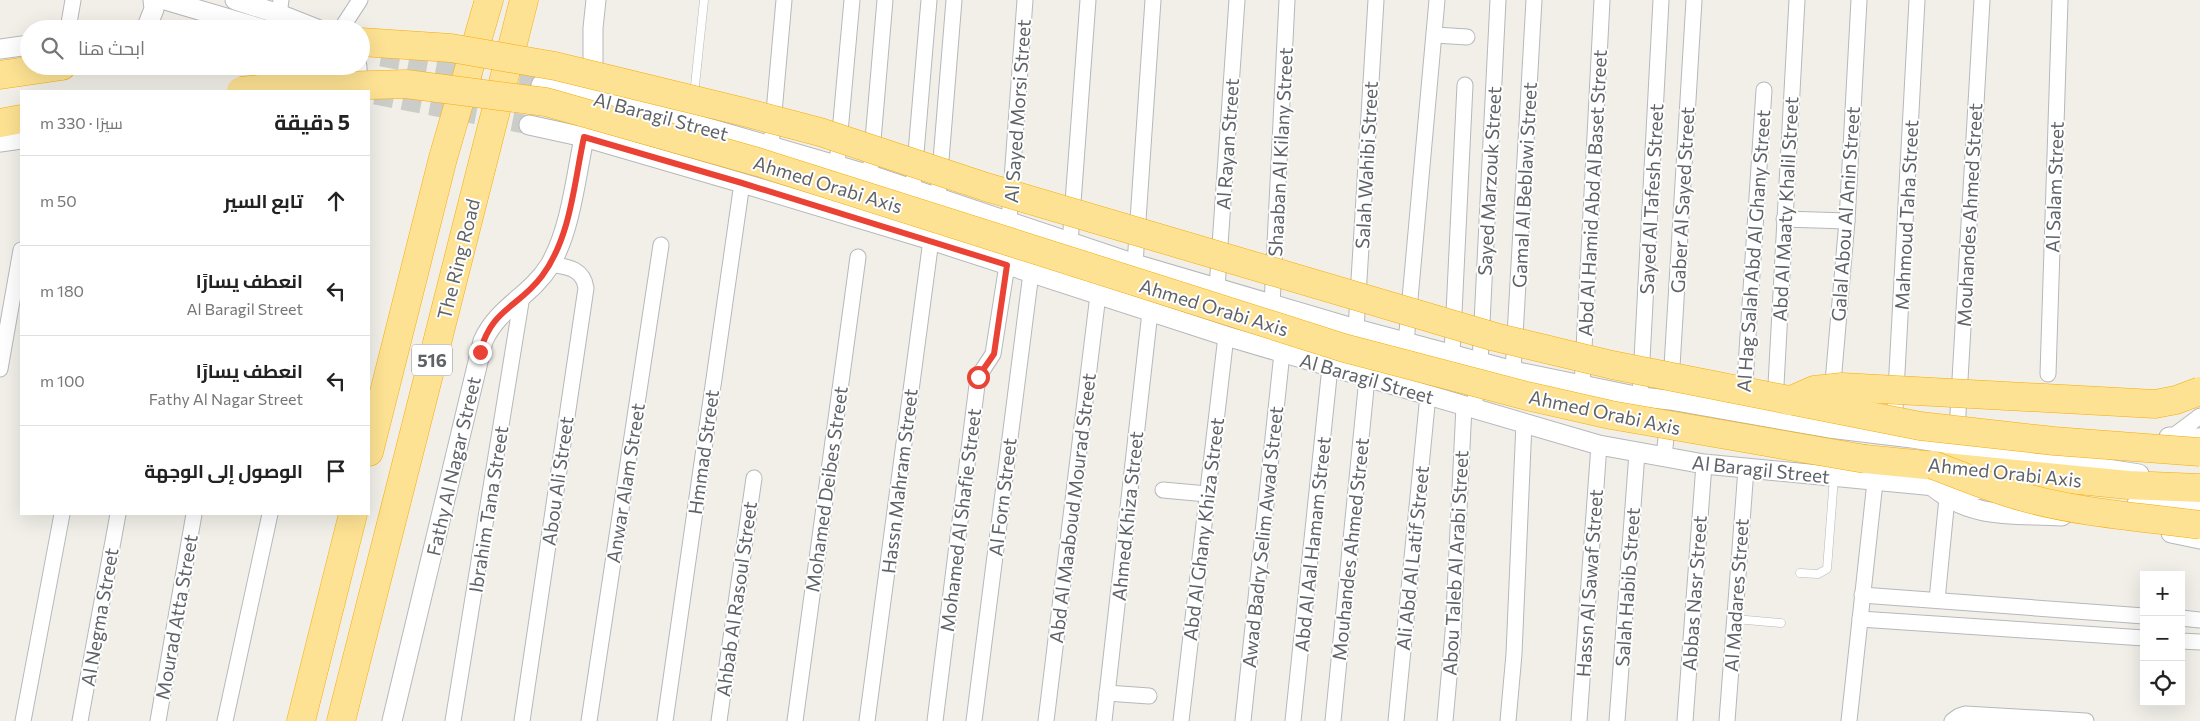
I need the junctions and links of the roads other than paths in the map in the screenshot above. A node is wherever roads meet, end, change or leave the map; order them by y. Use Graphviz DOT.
graph roads {
  1 [pos="73,0"];
  2 [pos="153,0"];
  3 [pos="165,0"];
  4 [pos="235,0"];
  5 [pos="360,0"];
  6 [pos="490,0"];
  7 [pos="524,0"];
  8 [pos="596,0"];
  9 [pos="704,0"];
  10 [pos="784,0"];
  11 [pos="852,0"];
  12 [pos="884,0"];
  13 [pos="930,0"];
  14 [pos="954,0"];
  15 [pos="1025,0"];
  16 [pos="1088,0"];
  17 [pos="1153,0"];
  18 [pos="1237,0"];
  19 [pos="1287,0"];
  20 [pos="1376,0"];
  21 [pos="1437,0"];
  22 [pos="1498,0"];
  23 [pos="1534,0"];
  24 [pos="1602,0"];
  25 [pos="1662,0"];
  26 [pos="1694,0"];
  27 [pos="1797,0"];
  28 [pos="1859,0"];
  29 [pos="1917,0"];
  30 [pos="1982,0"];
  31 [pos="2060,0"];
  32 [pos="280,7"];
  33 [pos="70,20"];
  34 [pos="150,20"];
  35 [pos="233,20"];
  36 [pos="302,20"];
  37 [pos="347,20"];
  38 [pos="1435,36"];
  39 [pos="1467,37"];
  40 [pos="20,47"];
  41 [pos="371,49"];
  42 [pos="0,50"];
  43 [pos="20,72"];
  44 [pos="0,75"];
  45 [pos="269,75"];
  46 [pos="357,75"];
  47 [pos="541,85"];
  48 [pos="1465,85"];
  49 [pos="250,90"];
  50 [pos="273,90"];
  51 [pos="355,90"];
  52 [pos="1764,90"];
  53 [pos="593,98"];
  54 [pos="20,119"];
  55 [pos="0,123"];
  56 [pos="691,123"];
  57 [pos="529,125"];
  58 [pos="584,137"];
  59 [pos="20,138"];
  60 [pos="0,142"];
  61 [pos="771,146"];
  62 [pos="837,165"];
  63 [pos="870,174"];
  64 [pos="742,183"];
  65 [pos="913,188"];
  66 [pos="938,197"];
  67 [pos="1784,219"];
  68 [pos="1009,221"];
  69 [pos="1847,221"];
  70 [pos="931,240"];
  71 [pos="1070,243"];
  72 [pos="661,245"];
  73 [pos="20,256"];
  74 [pos="858,257"];
  75 [pos="550,264"];
  76 [pos="1135,264"];
  77 [pos="1007,265"];
  78 [pos="1031,273"];
  79 [pos="1218,288"];
  80 [pos="1098,295"];
  81 [pos="522,296"];
  82 [pos="1272,304"];
  83 [pos="1150,312"];
  84 [pos="1356,329"];
  85 [pos="1226,336"];
  86 [pos="1406,343"];
  87 [pos="1282,353"];
  88 [pos="1452,354"];
  89 [pos="1480,362"];
  90 [pos="1330,367"];
  91 [pos="0,369"];
  92 [pos="1513,371"];
  93 [pos="2048,374"];
  94 [pos="1367,378"];
  95 [pos="1582,387"];
  96 [pos="2200,391"];
  97 [pos="1428,395"];
  98 [pos="1640,397"];
  99 [pos="1670,400"];
  100 [pos="1469,407"];
  101 [pos="1781,410"];
  102 [pos="1743,413"];
  103 [pos="2200,416"];
  104 [pos="1524,423"];
  105 [pos="1829,428"];
  106 [pos="1894,429"];
  107 [pos="1851,430"];
  108 [pos="1957,431"];
  109 [pos="2172,437"];
  110 [pos="2200,438"];
  111 [pos="1599,445"];
  112 [pos="370,448"];
  113 [pos="2200,452"];
  114 [pos="1637,454"];
  115 [pos="1664,457"];
  116 [pos="1704,464"];
  117 [pos="1746,469"];
  118 [pos="1932,475"];
  119 [pos="1834,477"];
  120 [pos="754,478"];
  121 [pos="1874,482"];
  122 [pos="2200,484"];
  123 [pos="2200,488"];
  124 [pos="1164,490"];
  125 [pos="1207,494"];
  126 [pos="1947,498"];
  127 [pos="2200,510"];
  128 [pos="62,515"];
  129 [pos="118,515"];
  130 [pos="194,515"];
  131 [pos="270,515"];
  132 [pos="353,515"];
  133 [pos="2200,525"];
  134 [pos="2200,539"];
  135 [pos="1800,573"];
  136 [pos="1862,595"];
  137 [pos="1937,600"];
  138 [pos="2077,611"];
  139 [pos="2140,616"];
  140 [pos="2185,618"];
  141 [pos="1734,619"];
  142 [pos="1860,619"];
  143 [pos="2200,620"];
  144 [pos="1782,623"];
  145 [pos="2075,634"];
  146 [pos="2140,638"];
  147 [pos="2185,641"];
  148 [pos="2200,642"];
  149 [pos="1107,692"];
  150 [pos="1149,696"];
  151 [pos="23,721"];
  152 [pos="80,721"];
  153 [pos="158,721"];
  154 [pos="225,721"];
  155 [pos="301,721"];
  156 [pos="341,721"];
  157 [pos="392,721"];
  158 [pos="453,721"];
  159 [pos="522,721"];
  160 [pos="589,721"];
  161 [pos="665,721"];
  162 [pos="719,721"];
  163 [pos="795,721"];
  164 [pos="868,721"];
  165 [pos="935,721"];
  166 [pos="974,721"];
  167 [pos="1046,721"];
  168 [pos="1104,721"];
  169 [pos="1181,721"];
  170 [pos="1243,721"];
  171 [pos="1293,721"];
  172 [pos="1333,721"];
  173 [pos="1396,721"];
  174 [pos="1446,721"];
  175 [pos="1508,721"];
  176 [pos="1579,721"];
  177 [pos="1617,721"];
  178 [pos="1685,721"];
  179 [pos="1727,721"];
  180 [pos="1849,721"];
  181 [pos="1952,721"];
  182 [pos="2086,721"];
  1 -- 33 [label="street"];
  2 -- 34 [label="street"];
  3 -- 35 [label="street"];
  4 -- 32 [label="street"];
  5 -- 37 [label="street"];
  6 -- 112 [label="highway, The Ring Road / 516"];
  7 -- 156 [label="highway, The Ring Road / 516"];
  8 -- 53 [label="street, Fathy Al Nagar Street"];
  9 -- 56 [label="lane"];
  10 -- 61 [label="street"];
  11 -- 62 [label="street"];
  12 -- 63 [label="street"];
  13 -- 65 [label="street"];
  14 -- 66 [label="street"];
  15 -- 68 [label="street, Al Sayed Morsi Street"];
  16 -- 71 [label="street"];
  17 -- 76 [label="street"];
  18 -- 79 [label="street, Al Rayan Street"];
  19 -- 82 [label="street, Shaaban Al Kilany Street"];
  20 -- 84 [label="street, Salah Wahibi Street"];
  21 -- 38 [label="street"];
  22 -- 89 [label="street, Sayed Marzouk Street"];
  23 -- 92 [label="street, Gamal Al Beblawi Street"];
  24 -- 95 [label="street, Abd Al Hamid Abd Al Baset Street"];
  25 -- 98 [label="street, Sayed Al Tafesh Street"];
  26 -- 99 [label="street, Gaber Al Sayed Street"];
  27 -- 67 [label="street, Abd Al Maaty Khalil Street"];
  28 -- 69 [label="street, Galal Abou Al Anin Street"];
  29 -- 106 [label="street, Mahmoud Taha Street"];
  30 -- 108 [label="street, Mouhandes Ahmed Street"];
  31 -- 93 [label="street, Al Salam Street"];
  32 -- 36 [label="street"];
  38 -- 39 [label="street"];
  38 -- 86 [label="street"];
  40 -- 42 [label="street"];
  41 -- 101 [label="highway, Ahmed Orabi Axis, bridge"];
  43 -- 44 [label="highway"];
  45 -- 50 [label="street"];
  46 -- 51 [label="street"];
  47 -- 53 [label="street, Al Baragil Street"];
  48 -- 88 [label="street"];
  49 -- 118 [label="highway, Ahmed Orabi Axis, bridge"];
  52 -- 102 [label="street, Al Hag Salah Abd Al Ghany Street"];
  53 -- 56 [label="street, Al Baragil Street"];
  53 -- 58 [label="street, Fathy Al Nagar Street"];
  54 -- 55 [label="highway"];
  56 -- 61 [label="street, Al Baragil Street"];
  57 -- 58 [label="street, Al Baragil Street"];
  58 -- 64 [label="street, Al Baragil Street"];
  58 -- 75 [label="street, Fathy Al Nagar Street"];
  59 -- 60 [label="street"];
  61 -- 62 [label="street, Al Baragil Street"];
  62 -- 63 [label="street, Al Baragil Street"];
  63 -- 65 [label="street, Al Baragil Street"];
  64 -- 70 [label="street, Al Baragil Street"];
  64 -- 161 [label="street, Hmmad Street"];
  65 -- 66 [label="street, Al Baragil Street"];
  66 -- 68 [label="street, Al Baragil Street"];
  67 -- 69 [label="street"];
  67 -- 101 [label="street, Abd Al Maaty Khalil Street"];
  68 -- 71 [label="street, Al Baragil Street"];
  69 -- 105 [label="street, Galal Abou Al Anin Street"];
  70 -- 77 [label="street, Al Baragil Street"];
  70 -- 164 [label="street, Hassn Mahram Street"];
  71 -- 76 [label="street, Al Baragil Street"];
  72 -- 160 [label="street, Anwar Alam Street"];
  73 -- 91 [label="street"];
  74 -- 163 [label="street, Mohamed Deibes Street"];
  75 -- 81 [label="street, Fathy Al Nagar Street"];
  75 -- 159 [label="street, Abou Ali Street"];
  76 -- 79 [label="street, Al Baragil Street"];
  77 -- 78 [label="street, Al Baragil Street"];
  77 -- 165 [label="street, Mohamed Al Shafie Street"];
  78 -- 80 [label="street, Al Baragil Street"];
  78 -- 166 [label="street, Al Forn Street"];
  79 -- 82 [label="street, Al Baragil Street"];
  80 -- 83 [label="street, Al Baragil Street"];
  80 -- 167 [label="street, Abd Al Maaboud Mourad Street"];
  81 -- 157 [label="street, Fathy Al Nagar Street"];
  81 -- 158 [label="street, Ibrahim Tana Street"];
  82 -- 84 [label="street, Al Baragil Street"];
  83 -- 85 [label="street, Al Baragil Street"];
  83 -- 149 [label="street, Ahmed Khiza Street"];
  84 -- 86 [label="street, Al Baragil Street"];
  85 -- 87 [label="street, Al Baragil Street"];
  85 -- 125 [label="street, Abd Al Ghany Khiza Street"];
  86 -- 88 [label="street, Al Baragil Street"];
  87 -- 90 [label="street, Al Baragil Street"];
  87 -- 170 [label="street, Awad Badry Selim Awad Street"];
  88 -- 89 [label="street, Al Baragil Street"];
  89 -- 92 [label="street, Al Baragil Street"];
  89 -- 100 [label="street, Sayed Marzouk Street"];
  90 -- 94 [label="street, Al Baragil Street"];
  90 -- 171 [label="street, Abd Al Aal Hamam Street"];
  92 -- 95 [label="street, Al Baragil Street"];
  94 -- 97 [label="street, Al Baragil Street"];
  94 -- 172 [label="street, Mouhandes Ahmed Street"];
  95 -- 98 [label="street, Al Baragil Street"];
  96 -- 101 [label="highway, bridge"];
  97 -- 100 [label="street, Al Baragil Street"];
  97 -- 173 [label="street, Ali Abd Al Latif Street"];
  98 -- 99 [label="street, Al Baragil Street"];
  99 -- 102 [label="street, Al Baragil Street"];
  99 -- 115 [label="street, Gaber Al Sayed Street"];
  100 -- 104 [label="street, Al Baragil Street"];
  100 -- 174 [label="street, Abou Taleb Al Arabi Street"];
  101 -- 102 [label="street, Al Baragil Street"];
  101 -- 105 [label="street, Al Baragil Street"];
  101 -- 113 [label="highway, Ahmed Orabi Axis, bridge"];
  103 -- 109 [label="street"];
  104 -- 111 [label="street, Al Baragil Street"];
  104 -- 175 [label="street"];
  105 -- 107 [label="street, Al Baragil Street"];
  106 -- 107 [label="street"];
  106 -- 108 [label="street"];
  107 -- 122 [label="street, Al Baragil Street"];
  108 -- 109 [label="street"];
  109 -- 110 [label="street"];
  111 -- 114 [label="street, Al Baragil Street"];
  111 -- 176 [label="street, Hassn Al Sawaf Street"];
  114 -- 115 [label="street, Al Baragil Street"];
  114 -- 177 [label="street, Salah Habib Street"];
  115 -- 116 [label="street, Al Baragil Street"];
  116 -- 117 [label="street, Al Baragil Street"];
  116 -- 178 [label="street, Abbas Nasr Street"];
  117 -- 119 [label="street, Al Baragil Street"];
  117 -- 141 [label="street, Al Madares Street"];
  118 -- 121 [label="street, Al Baragil Street"];
  118 -- 123 [label="highway, Ahmed Orabi Axis, bridge"];
  118 -- 126 [label="street"];
  118 -- 127 [label="street, Al Baragil Street, bridge"];
  118 -- 133 [label="highway, bridge"];
  119 -- 121 [label="street, Al Baragil Street"];
  119 -- 135 [label="lane"];
  120 -- 162 [label="street, Ahbab Al Rasoul Street"];
  121 -- 136 [label="street"];
  124 -- 125 [label="street"];
  125 -- 169 [label="street, Abd Al Ghany Khiza Street"];
  126 -- 134 [label="street"];
  126 -- 137 [label="street"];
  128 -- 151 [label="street"];
  129 -- 152 [label="street, Al Negma Street"];
  130 -- 153 [label="street, Mourad Atta Street"];
  131 -- 154 [label="street"];
  132 -- 155 [label="highway"];
  136 -- 137 [label="street"];
  136 -- 142 [label="street"];
  137 -- 138 [label="street"];
  138 -- 139 [label="street"];
  138 -- 145 [label="street"];
  140 -- 143 [label="street"];
  141 -- 144 [label="lane"];
  141 -- 179 [label="street, Al Madares Street"];
  142 -- 145 [label="street"];
  142 -- 180 [label="street"];
  145 -- 146 [label="street"];
  147 -- 148 [label="street"];
  149 -- 150 [label="street"];
  149 -- 168 [label="street, Ahmed Khiza Street"];
  181 -- 182 [label="street"];
}
